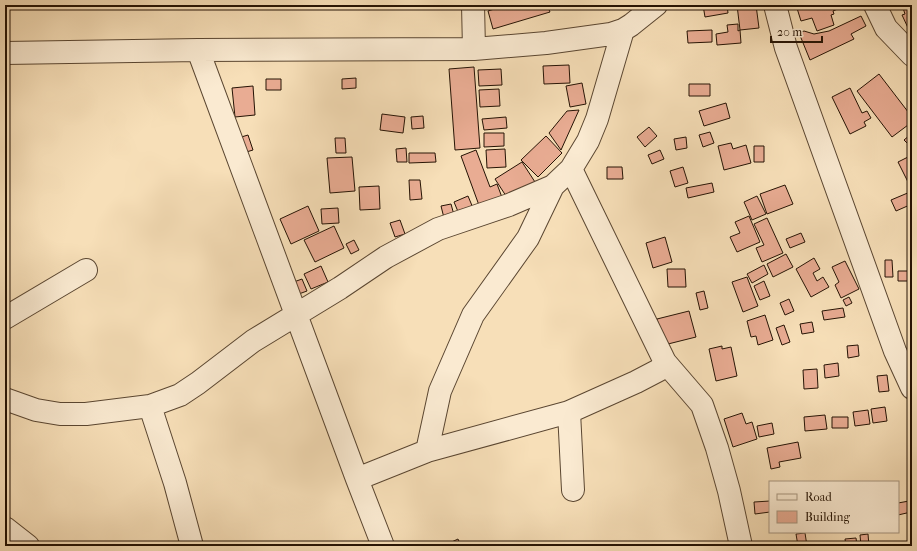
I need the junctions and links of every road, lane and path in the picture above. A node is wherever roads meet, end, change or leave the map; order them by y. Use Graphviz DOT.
graph roads {
  1 [pos="473,5"];
  2 [pos="656,5"];
  3 [pos="775,5"];
  4 [pos="875,5"];
  5 [pos="623,30"];
  6 [pos="474,48"];
  7 [pos="198,50"];
  8 [pos="5,53"];
  9 [pos="912,55"];
  10 [pos="571,169"];
  11 [pos="553,186"];
  12 [pos="86,270"];
  13 [pos="296,314"];
  14 [pos="5,318"];
  15 [pos="904,350"];
  16 [pos="665,362"];
  17 [pos="912,388"];
  18 [pos="5,399"];
  19 [pos="150,406"];
  20 [pos="569,412"];
  21 [pos="427,451"];
  22 [pos="357,479"];
  23 [pos="573,490"];
  24 [pos="5,528"];
  25 [pos="28,546"];
  26 [pos="192,546"];
  27 [pos="383,546"];
  28 [pos="741,546"];
  1 -- 6 [label="street"];
  2 -- 5 [label="street"];
  3 -- 15 [label="street"];
  4 -- 9 [label="street"];
  5 -- 6 [label="street"];
  5 -- 10 [label="street"];
  6 -- 7 [label="street"];
  7 -- 8 [label="street"];
  7 -- 13 [label="street"];
  10 -- 11 [label="street"];
  10 -- 16 [label="street"];
  11 -- 13 [label="street"];
  11 -- 21 [label="street"];
  12 -- 14 [label="street"];
  13 -- 19 [label="street"];
  13 -- 22 [label="street"];
  15 -- 17 [label="street"];
  16 -- 20 [label="street"];
  16 -- 28 [label="street"];
  18 -- 19 [label="street"];
  19 -- 26 [label="street"];
  20 -- 21 [label="street"];
  20 -- 23 [label="street"];
  21 -- 22 [label="street"];
  22 -- 27 [label="street"];
  24 -- 25 [label="street"];
}
